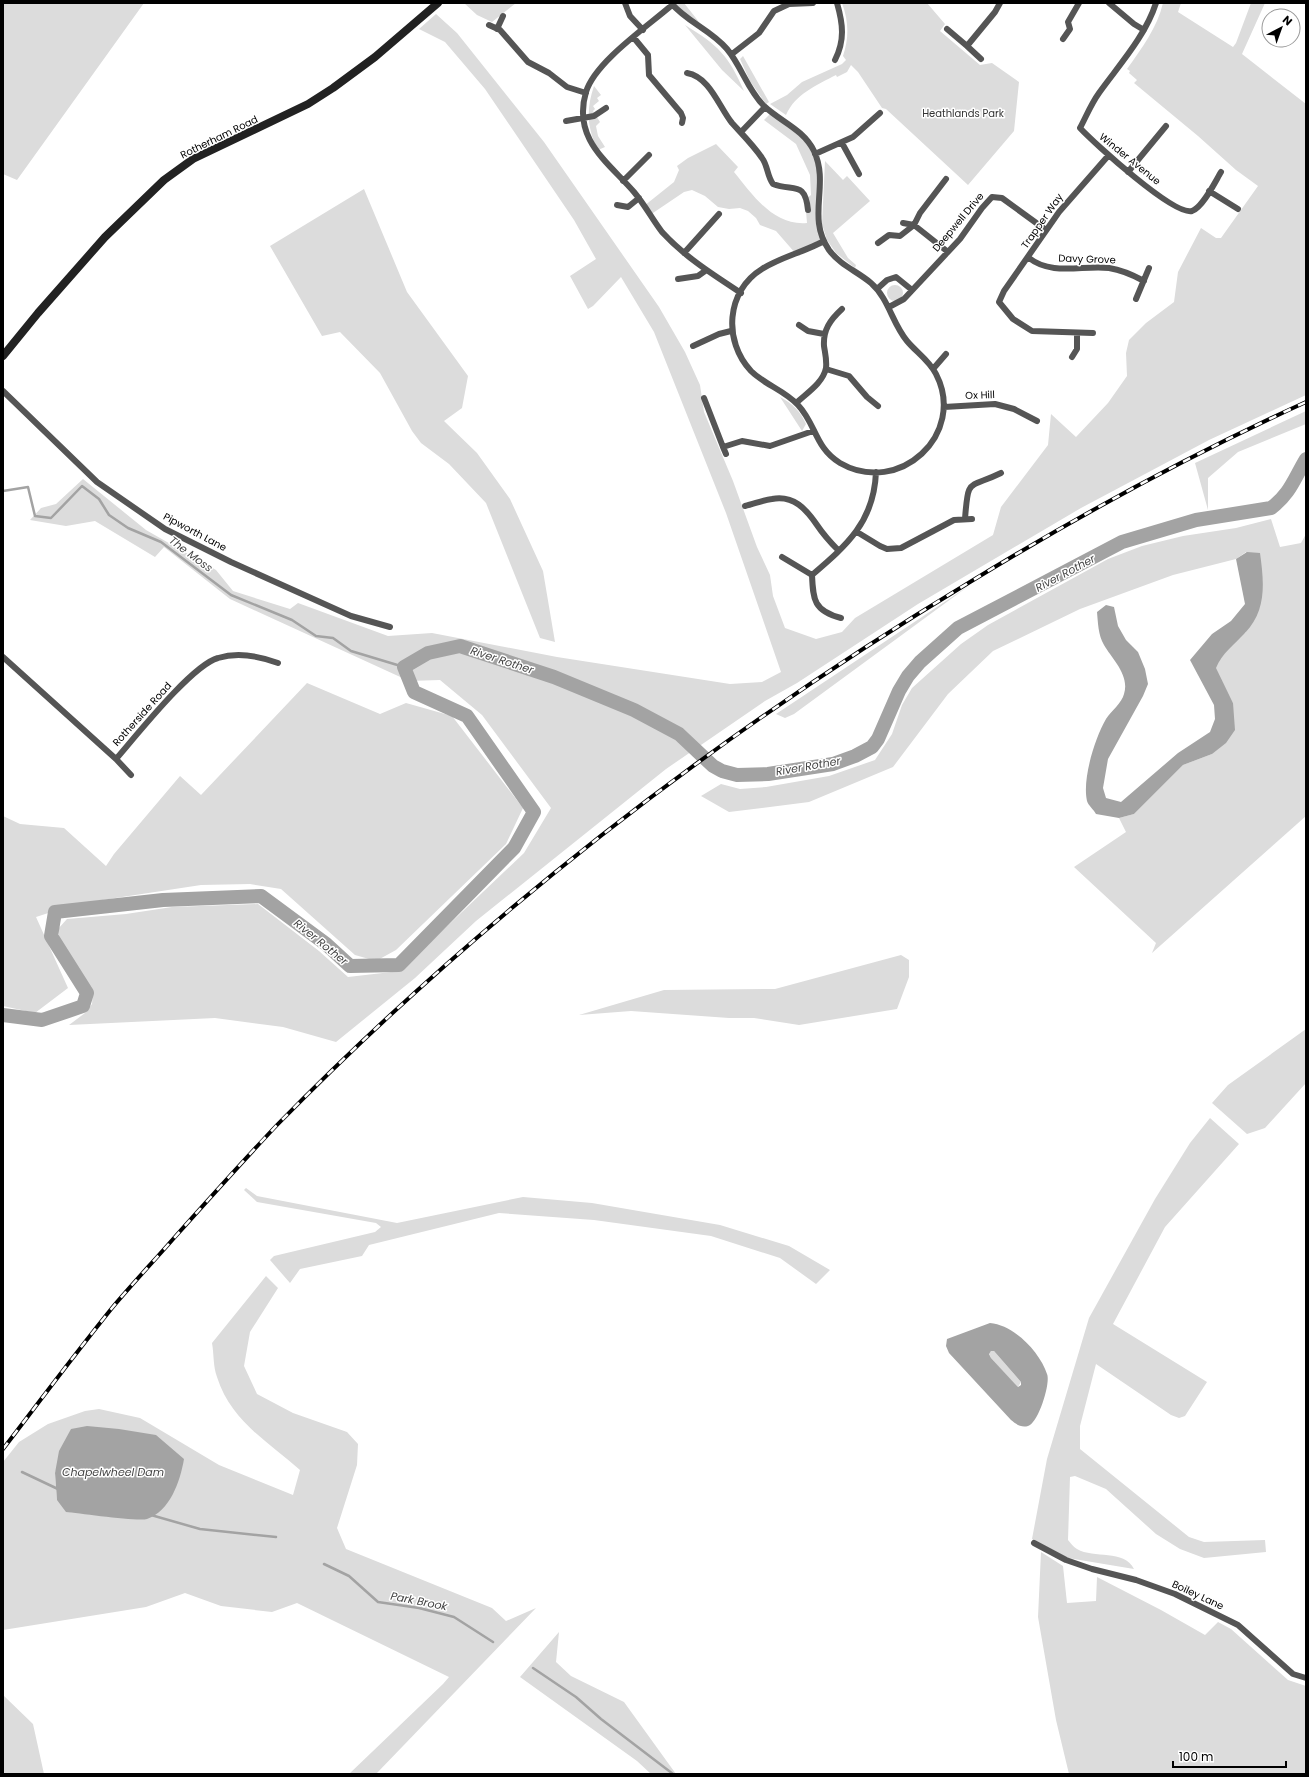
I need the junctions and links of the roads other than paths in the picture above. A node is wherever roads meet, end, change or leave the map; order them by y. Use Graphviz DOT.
graph roads {
  1 [pos="438,3"];
  2 [pos="625,3"];
  3 [pos="813,3"];
  4 [pos="837,3"];
  5 [pos="1000,3"];
  6 [pos="1079,3"];
  7 [pos="1109,3"];
  8 [pos="1156,3"];
  9 [pos="671,4"];
  10 [pos="503,16"];
  11 [pos="489,25"];
  12 [pos="497,28"];
  13 [pos="947,29"];
  14 [pos="643,30"];
  15 [pos="1144,30"];
  16 [pos="634,38"];
  17 [pos="1064,38"];
  18 [pos="967,46"];
  19 [pos="732,54"];
  20 [pos="981,59"];
  21 [pos="835,60"];
  22 [pos="687,73"];
  23 [pos="586,93"];
  24 [pos="765,107"];
  25 [pos="606,108"];
  26 [pos="880,112"];
  27 [pos="583,118"];
  28 [pos="566,121"];
  29 [pos="682,123"];
  30 [pos="1166,126"];
  31 [pos="741,132"];
  32 [pos="842,143"];
  33 [pos="815,154"];
  34 [pos="649,155"];
  35 [pos="1108,156"];
  36 [pos="1128,172"];
  37 [pos="1221,172"];
  38 [pos="859,174"];
  39 [pos="946,179"];
  40 [pos="623,180"];
  41 [pos="1209,191"];
  42 [pos="639,198"];
  43 [pos="618,205"];
  44 [pos="1238,209"];
  45 [pos="808,210"];
  46 [pos="719,214"];
  47 [pos="903,223"];
  48 [pos="914,225"];
  49 [pos="1046,230"];
  50 [pos="824,241"];
  51 [pos="878,243"];
  52 [pos="948,252"];
  53 [pos="684,253"];
  54 [pos="1029,258"];
  55 [pos="1149,268"];
  56 [pos="705,271"];
  57 [pos="678,279"];
  58 [pos="1144,281"];
  59 [pos="877,289"];
  60 [pos="912,290"];
  61 [pos="740,293"];
  62 [pos="1136,299"];
  63 [pos="889,307"];
  64 [pos="842,309"];
  65 [pos="799,324"];
  66 [pos="731,331"];
  67 [pos="1077,333"];
  68 [pos="1093,333"];
  69 [pos="824,334"];
  70 [pos="693,346"];
  71 [pos="946,354"];
  72 [pos="3,356"];
  73 [pos="1072,357"];
  74 [pos="826,368"];
  75 [pos="933,369"];
  76 [pos="3,391"];
  77 [pos="704,398"];
  78 [pos="796,403"];
  79 [pos="878,406"];
  80 [pos="944,407"];
  81 [pos="1037,421"];
  82 [pos="813,431"];
  83 [pos="723,447"];
  84 [pos="726,454"];
  85 [pos="876,472"];
  86 [pos="1001,473"];
  87 [pos="745,506"];
  88 [pos="965,519"];
  89 [pos="972,519"];
  90 [pos="857,532"];
  91 [pos="839,551"];
  92 [pos="782,557"];
  93 [pos="812,574"];
  94 [pos="841,618"];
  95 [pos="390,627"];
  96 [pos="3,657"];
  97 [pos="278,663"];
  98 [pos="116,759"];
  99 [pos="131,775"];
  100 [pos="1034,1543"];
  101 [pos="1306,1678"];
  1 -- 72 [label="main road, Rotherham Road"];
  2 -- 14 [label="street"];
  3 -- 19 [label="street"];
  4 -- 21 [label="street"];
  5 -- 18 [label="street"];
  6 -- 17 [label="street"];
  7 -- 15 [label="street"];
  8 -- 15 [label="street, Winder Avenue"];
  9 -- 14 [label="street"];
  9 -- 19 [label="street"];
  10 -- 12 [label="street"];
  11 -- 12 [label="street"];
  12 -- 23 [label="street"];
  13 -- 18 [label="street"];
  14 -- 16 [label="street"];
  15 -- 35 [label="street, Winder Avenue"];
  16 -- 23 [label="street"];
  16 -- 29 [label="street"];
  18 -- 20 [label="street"];
  19 -- 24 [label="street"];
  22 -- 31 [label="street"];
  23 -- 27 [label="street"];
  24 -- 31 [label="street"];
  24 -- 33 [label="street"];
  25 -- 27 [label="street"];
  26 -- 32 [label="street"];
  27 -- 28 [label="street"];
  27 -- 40 [label="street"];
  30 -- 36 [label="street"];
  31 -- 45 [label="street"];
  32 -- 33 [label="street"];
  32 -- 38 [label="street"];
  33 -- 50 [label="street"];
  34 -- 40 [label="street"];
  35 -- 36 [label="street, Winder Avenue"];
  35 -- 49 [label="street, Trapper Way"];
  36 -- 41 [label="street, Winder Avenue"];
  37 -- 41 [label="street, Winder Avenue"];
  39 -- 48 [label="street"];
  40 -- 42 [label="street"];
  41 -- 44 [label="street"];
  42 -- 43 [label="street"];
  42 -- 53 [label="street"];
  46 -- 53 [label="street"];
  47 -- 48 [label="street"];
  48 -- 51 [label="street"];
  48 -- 52 [label="street"];
  49 -- 52 [label="street, Deepwell Drive"];
  49 -- 54 [label="street, Trapper Way"];
  50 -- 59 [label="street"];
  50 -- 61 [label="street"];
  52 -- 60 [label="street, Deepwell Drive"];
  53 -- 56 [label="street"];
  54 -- 58 [label="street, Davy Grove"];
  54 -- 67 [label="street, Trapper Way"];
  55 -- 58 [label="street"];
  56 -- 57 [label="street"];
  56 -- 61 [label="street"];
  58 -- 62 [label="street"];
  59 -- 60 [label="street"];
  59 -- 63 [label="street"];
  60 -- 63 [label="street, Deepwell Drive"];
  61 -- 66 [label="street"];
  63 -- 75 [label="street"];
  64 -- 69 [label="street"];
  65 -- 69 [label="street"];
  66 -- 70 [label="street"];
  66 -- 78 [label="street"];
  67 -- 68 [label="street"];
  67 -- 73 [label="street"];
  69 -- 74 [label="street"];
  71 -- 75 [label="street"];
  74 -- 78 [label="street"];
  74 -- 79 [label="street"];
  75 -- 80 [label="street"];
  76 -- 95 [label="street, Pipworth Lane"];
  77 -- 83 [label="street"];
  78 -- 82 [label="street"];
  80 -- 81 [label="street, Ox Hill"];
  80 -- 85 [label="street"];
  82 -- 83 [label="street"];
  82 -- 85 [label="street"];
  83 -- 84 [label="street"];
  85 -- 90 [label="street"];
  86 -- 88 [label="street"];
  87 -- 91 [label="street"];
  88 -- 89 [label="street"];
  88 -- 90 [label="street"];
  90 -- 91 [label="street"];
  91 -- 93 [label="street"];
  92 -- 93 [label="street"];
  93 -- 94 [label="street"];
  96 -- 98 [label="street, Rotherside Road"];
  97 -- 98 [label="street, Rotherside Road"];
  98 -- 99 [label="street"];
  100 -- 101 [label="street, Boiley Lane"];
}
